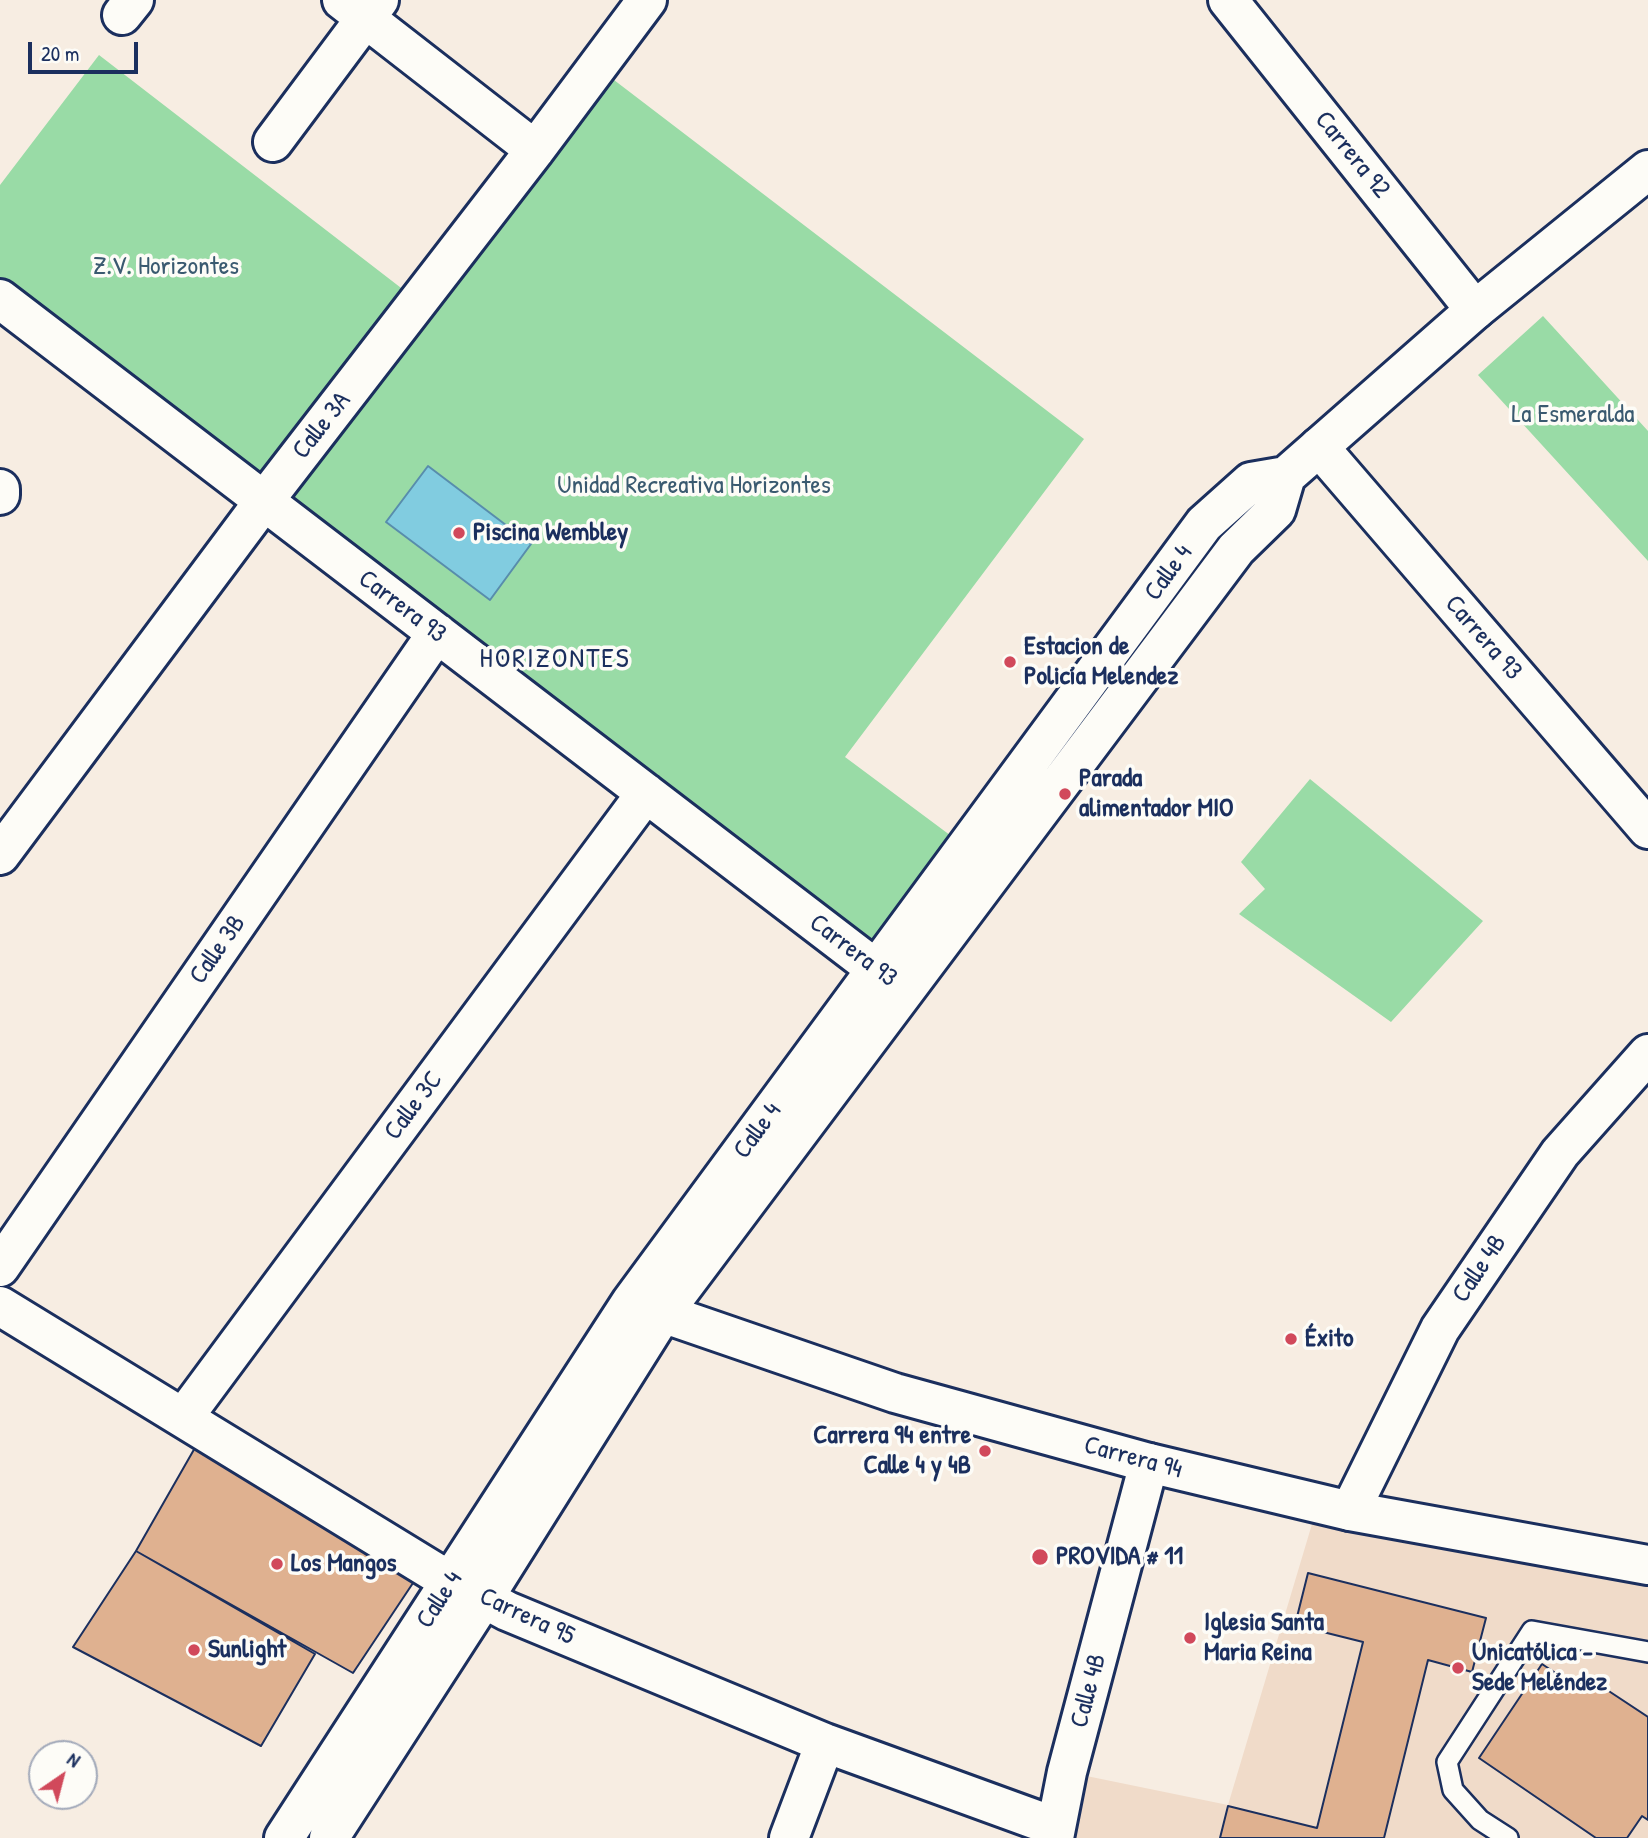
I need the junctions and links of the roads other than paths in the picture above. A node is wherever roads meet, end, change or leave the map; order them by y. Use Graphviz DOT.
graph roads {
  1 [pos="647,0"];
  2 [pos="1228,0"];
  3 [pos="363,6"];
  4 [pos="273,142"];
  5 [pos="535,150"];
  6 [pos="1648,170"];
  7 [pos="0,299"];
  8 [pos="1475,310"];
  9 [pos="1319,447"];
  10 [pos="264,501"];
  11 [pos="437,634"];
  12 [pos="646,793"];
  13 [pos="1648,829"];
  14 [pos="0,855"];
  15 [pos="891,981"];
  16 [pos="1648,1054"];
  17 [pos="0,1267"];
  18 [pos="0,1306"];
  19 [pos="647,1308"];
  20 [pos="183,1418"];
  21 [pos="1149,1463"];
  22 [pos="1350,1511"];
  23 [pos="1648,1565"];
  24 [pos="468,1590"];
  25 [pos="1648,1651"];
  26 [pos="825,1743"];
  27 [pos="1055,1833"];
  28 [pos="284,1838"];
  29 [pos="328,1838"];
  30 [pos="789,1838"];
  31 [pos="1508,1838"];
  1 -- 5 [label="street, Calle 3A"];
  2 -- 8 [label="street, Carrera 92"];
  3 -- 4 [label="street"];
  3 -- 5 [label="street"];
  5 -- 10 [label="street, Calle 3A"];
  6 -- 8 [label="street, Calle 4"];
  7 -- 10 [label="street, Carrera 93"];
  8 -- 9 [label="street, Calle 4"];
  9 -- 13 [label="street, Carrera 93"];
  9 -- 15 [label="street, Calle 4"];
  10 -- 11 [label="street, Carrera 93"];
  10 -- 14 [label="street, Calle 3A"];
  11 -- 12 [label="street, Carrera 93"];
  11 -- 17 [label="street, Calle 3B"];
  12 -- 15 [label="street, Carrera 93"];
  12 -- 20 [label="street, Calle 3C"];
  15 -- 19 [label="street, Calle 4"];
  16 -- 22 [label="street, Calle 4B"];
  18 -- 20 [label="street, Carrera 95"];
  19 -- 21 [label="street, Carrera 94"];
  19 -- 24 [label="street, Calle 4"];
  20 -- 24 [label="street, Carrera 95"];
  21 -- 22 [label="street, Carrera 94"];
  21 -- 27 [label="street, Calle 4B"];
  22 -- 23 [label="street, Carrera 94"];
  24 -- 26 [label="street, Carrera 95"];
  24 -- 28 [label="street, Calle 4"];
  24 -- 29 [label="street, Calle 4"];
  25 -- 31 [label="lane"];
  26 -- 27 [label="street, Carrera 95"];
  26 -- 30 [label="street"];
}
